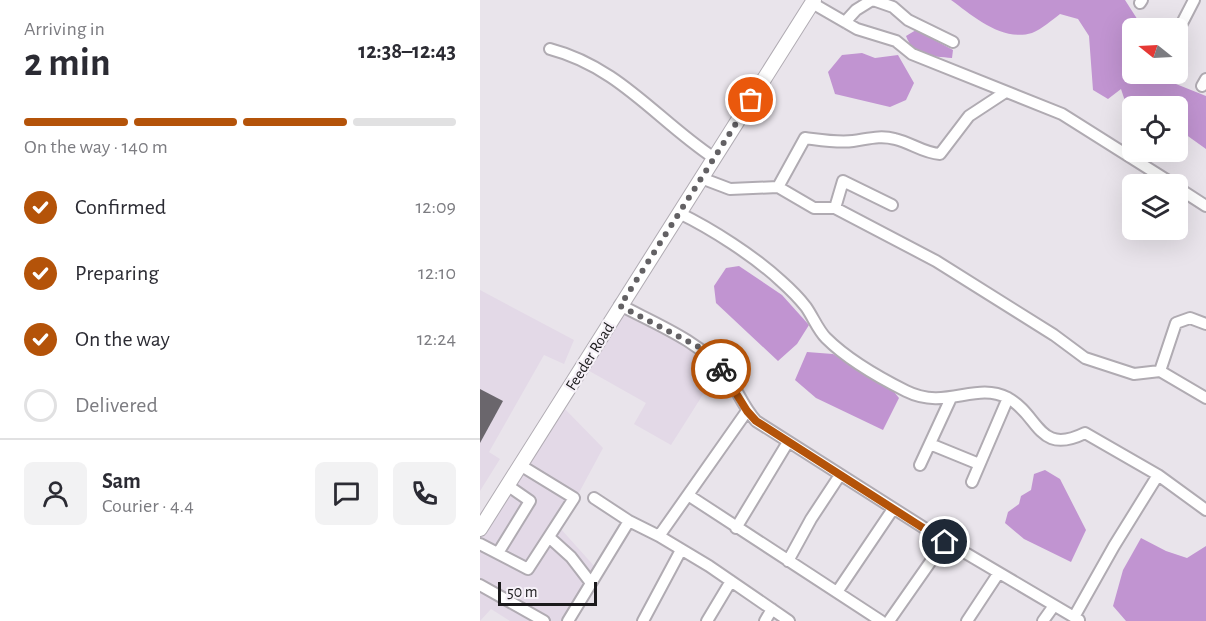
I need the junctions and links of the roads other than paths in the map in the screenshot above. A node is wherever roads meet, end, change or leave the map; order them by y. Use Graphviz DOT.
graph roads {
  1 [pos="872,0"];
  2 [pos="1194,0"];
  3 [pos="813,2"];
  4 [pos="1185,18"];
  5 [pos="845,22"];
  6 [pos="953,42"];
  7 [pos="550,49"];
  8 [pos="1004,93"];
  9 [pos="714,158"];
  10 [pos="1157,174"];
  11 [pos="701,178"];
  12 [pos="778,187"];
  13 [pos="1188,194"];
  14 [pos="892,205"];
  15 [pos="1206,206"];
  16 [pos="835,208"];
  17 [pos="679,213"];
  18 [pos="620,306"];
  19 [pos="1206,324"];
  20 [pos="1160,371"];
  21 [pos="951,398"];
  22 [pos="1008,398"];
  23 [pos="1206,398"];
  24 [pos="747,411"];
  25 [pos="788,442"];
  26 [pos="930,444"];
  27 [pos="980,464"];
  28 [pos="520,465"];
  29 [pos="920,465"];
  30 [pos="840,475"];
  31 [pos="1158,475"];
  32 [pos="972,482"];
  33 [pos="507,485"];
  34 [pos="688,495"];
  35 [pos="594,498"];
  36 [pos="893,509"];
  37 [pos="1206,510"];
  38 [pos="628,521"];
  39 [pos="736,528"];
  40 [pos="480,530"];
  41 [pos="659,536"];
  42 [pos="550,538"];
  43 [pos="945,542"];
  44 [pos="480,544"];
  45 [pos="681,550"];
  46 [pos="498,553"];
  47 [pos="788,561"];
  48 [pos="998,574"];
  49 [pos="730,581"];
  50 [pos="591,583"];
  51 [pos="480,585"];
  52 [pos="837,591"];
  53 [pos="1053,607"];
  54 [pos="772,609"];
  55 [pos="1077,619"];
  56 [pos="876,620"];
  57 [pos="544,621"];
  58 [pos="568,621"];
  59 [pos="643,621"];
  60 [pos="707,621"];
  61 [pos="765,621"];
  62 [pos="789,621"];
  63 [pos="889,621"];
  64 [pos="967,621"];
  65 [pos="1042,621"];
  1 -- 5 [label="street"];
  1 -- 6 [label="street"];
  2 -- 4 [label="street"];
  3 -- 5 [label="street"];
  3 -- 9 [label="street, Feeder Road"];
  5 -- 8 [label="street"];
  7 -- 9 [label="street"];
  8 -- 10 [label="street"];
  8 -- 12 [label="street"];
  9 -- 11 [label="street, Feeder Road"];
  11 -- 12 [label="street"];
  11 -- 17 [label="street, Feeder Road"];
  12 -- 16 [label="street"];
  13 -- 15 [label="street"];
  14 -- 16 [label="street"];
  16 -- 20 [label="street"];
  17 -- 18 [label="street, Feeder Road"];
  17 -- 21 [label="street"];
  18 -- 24 [label="street"];
  18 -- 28 [label="street, Feeder Road"];
  19 -- 20 [label="street"];
  20 -- 23 [label="street"];
  21 -- 22 [label="street"];
  21 -- 26 [label="street"];
  22 -- 27 [label="street"];
  22 -- 31 [label="street"];
  24 -- 25 [label="street"];
  24 -- 34 [label="street"];
  25 -- 30 [label="street"];
  25 -- 39 [label="street"];
  26 -- 27 [label="street"];
  26 -- 29 [label="street"];
  27 -- 32 [label="street"];
  28 -- 33 [label="street, Feeder Road"];
  28 -- 42 [label="street"];
  30 -- 36 [label="street"];
  30 -- 47 [label="street"];
  31 -- 37 [label="street"];
  31 -- 55 [label="street"];
  33 -- 40 [label="street, Feeder Road"];
  33 -- 46 [label="street"];
  34 -- 39 [label="street"];
  34 -- 41 [label="street"];
  35 -- 38 [label="street"];
  36 -- 43 [label="street"];
  36 -- 52 [label="street"];
  38 -- 41 [label="street"];
  38 -- 50 [label="street"];
  39 -- 47 [label="street"];
  41 -- 45 [label="street"];
  42 -- 46 [label="street"];
  42 -- 50 [label="street"];
  43 -- 48 [label="street"];
  43 -- 63 [label="street"];
  44 -- 46 [label="street"];
  45 -- 49 [label="street"];
  45 -- 59 [label="street"];
  47 -- 52 [label="street"];
  48 -- 53 [label="street"];
  48 -- 64 [label="street"];
  49 -- 54 [label="street"];
  49 -- 60 [label="street"];
  50 -- 58 [label="street"];
  51 -- 57 [label="street"];
  52 -- 56 [label="street"];
  53 -- 55 [label="street"];
  53 -- 65 [label="street"];
  54 -- 61 [label="street"];
  54 -- 62 [label="street"];
}
